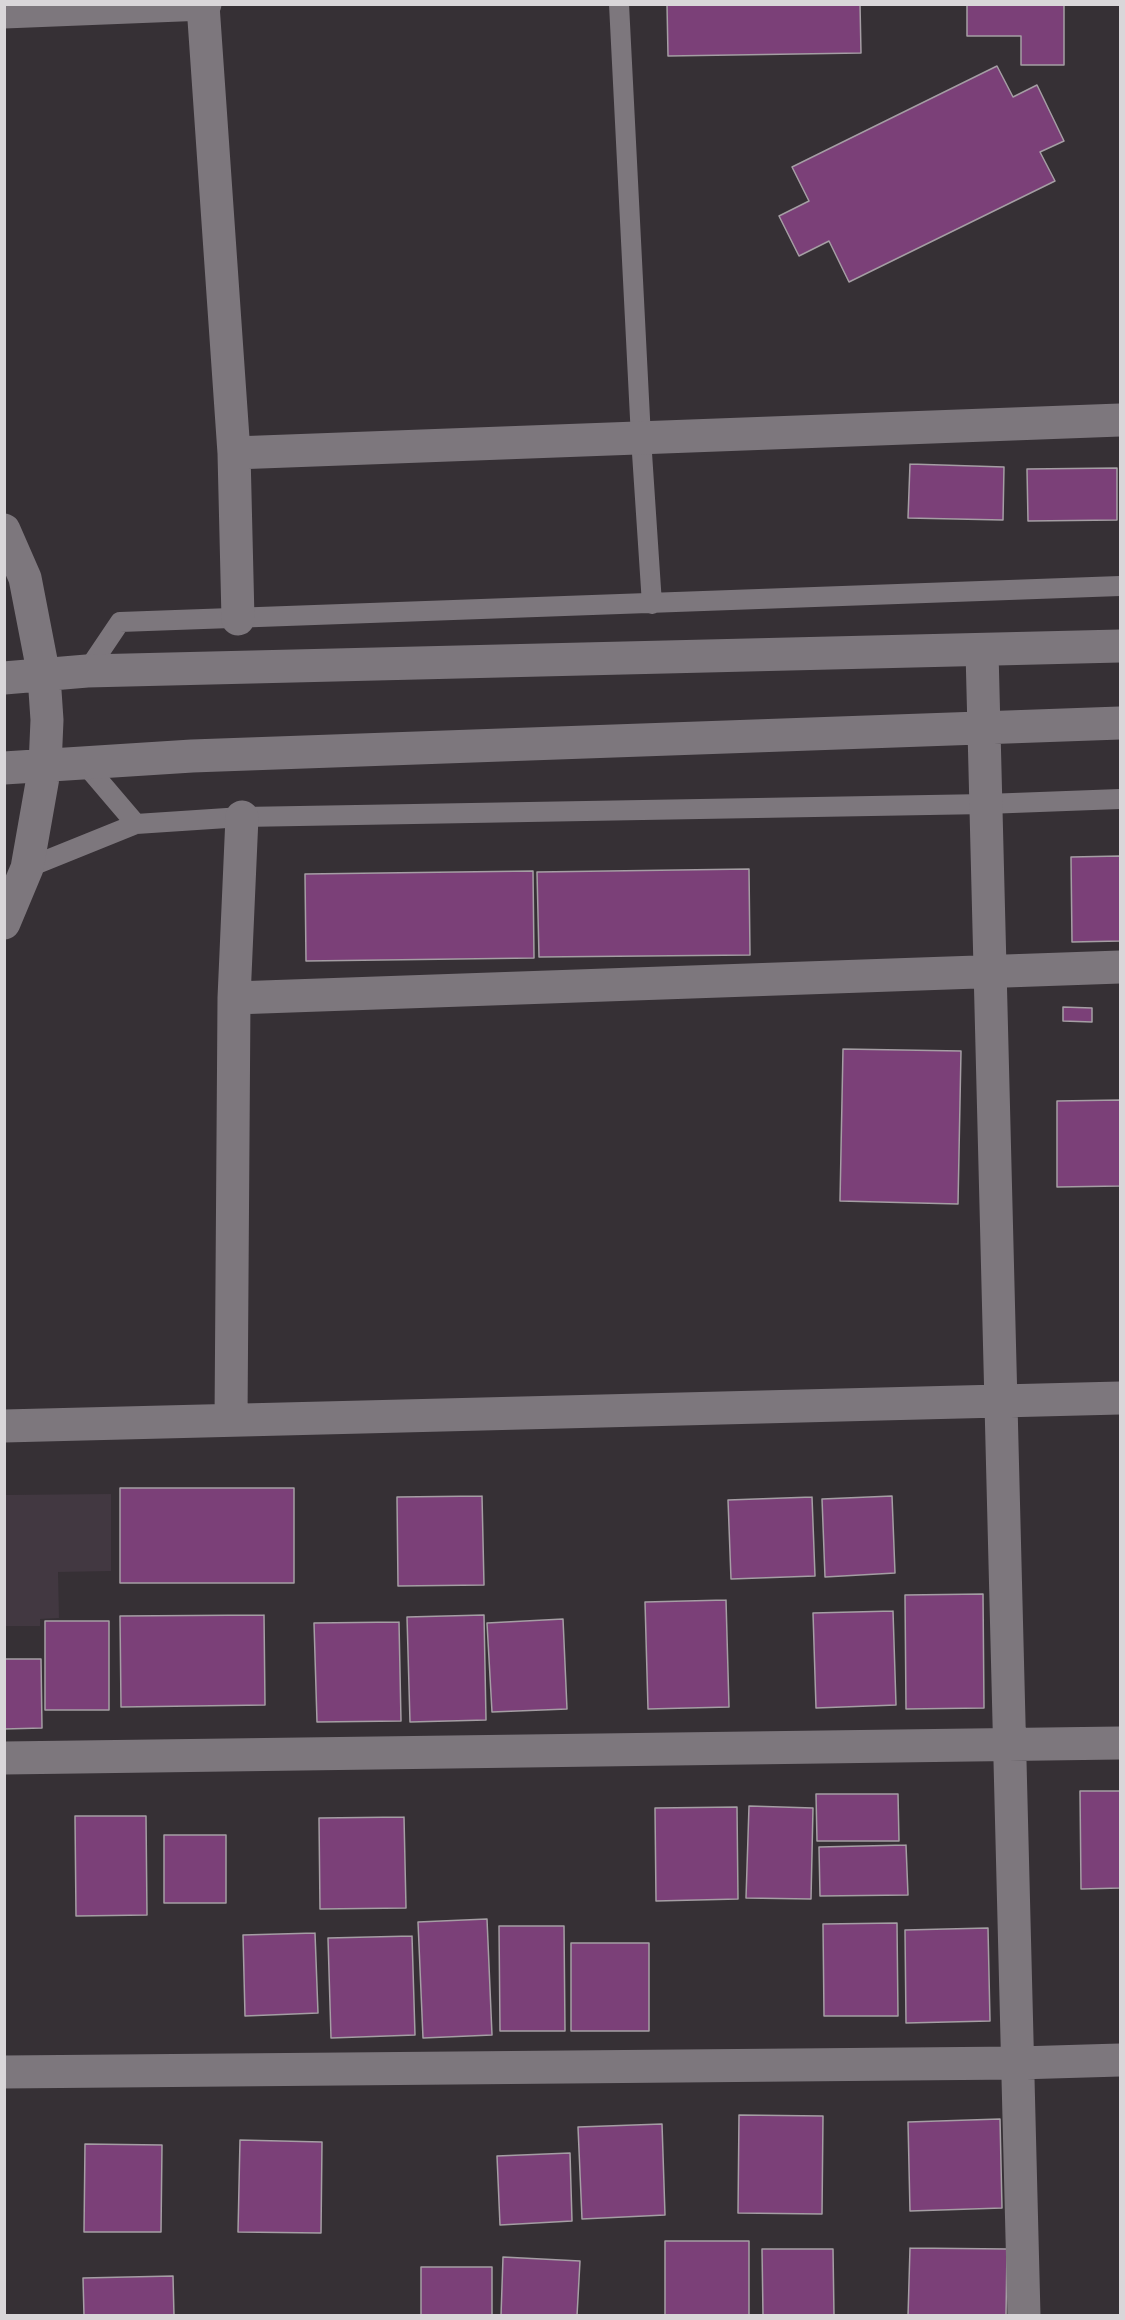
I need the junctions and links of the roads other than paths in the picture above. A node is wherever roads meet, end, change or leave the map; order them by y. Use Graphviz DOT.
graph roads {
  1 [pos="204,4"];
  2 [pos="619,4"];
  3 [pos="4,12"];
  4 [pos="1120,420"];
  5 [pos="641,438"];
  6 [pos="234,453"];
  7 [pos="4,530"];
  8 [pos="1120,586"];
  9 [pos="652,604"];
  10 [pos="238,619"];
  11 [pos="1120,646"];
  12 [pos="982,651"];
  13 [pos="87,671"];
  14 [pos="44,676"];
  15 [pos="4,678"];
  16 [pos="1120,723"];
  17 [pos="984,726"];
  18 [pos="84,763"];
  19 [pos="45,766"];
  20 [pos="4,768"];
  21 [pos="1120,799"];
  22 [pos="986,804"];
  23 [pos="242,818"];
  24 [pos="136,824"];
  25 [pos="27,868"];
  26 [pos="4,923"];
  27 [pos="1120,967"];
  28 [pos="990,973"];
  29 [pos="234,998"];
  30 [pos="1120,1398"];
  31 [pos="1001,1401"];
  32 [pos="231,1420"];
  33 [pos="4,1426"];
  34 [pos="1120,1743"];
  35 [pos="1010,1746"];
  36 [pos="4,1758"];
  37 [pos="1120,2060"];
  38 [pos="1017,2063"];
  39 [pos="4,2072"];
  40 [pos="1024,2316"];
  1 -- 3 [label="street"];
  1 -- 6 [label="street"];
  2 -- 5 [label="lane"];
  4 -- 5 [label="street"];
  5 -- 6 [label="street"];
  5 -- 9 [label="lane"];
  6 -- 10 [label="street"];
  7 -- 14 [label="street"];
  8 -- 9 [label="lane"];
  9 -- 10 [label="lane"];
  10 -- 13 [label="lane"];
  11 -- 12 [label="street"];
  12 -- 13 [label="street"];
  12 -- 17 [label="street"];
  13 -- 14 [label="street"];
  14 -- 15 [label="street"];
  14 -- 19 [label="street"];
  16 -- 17 [label="street"];
  17 -- 18 [label="street"];
  17 -- 22 [label="street"];
  18 -- 19 [label="street"];
  18 -- 24 [label="lane"];
  19 -- 20 [label="street"];
  19 -- 25 [label="street"];
  21 -- 22 [label="lane"];
  22 -- 23 [label="lane"];
  22 -- 28 [label="street"];
  23 -- 24 [label="lane"];
  23 -- 29 [label="street"];
  24 -- 25 [label="lane"];
  25 -- 26 [label="street"];
  27 -- 28 [label="street"];
  28 -- 29 [label="street"];
  28 -- 31 [label="street"];
  29 -- 32 [label="street"];
  30 -- 31 [label="street"];
  31 -- 32 [label="street"];
  31 -- 35 [label="street"];
  32 -- 33 [label="street"];
  34 -- 35 [label="street"];
  35 -- 36 [label="street"];
  35 -- 38 [label="street"];
  37 -- 38 [label="street"];
  38 -- 39 [label="street"];
  38 -- 40 [label="street"];
}
